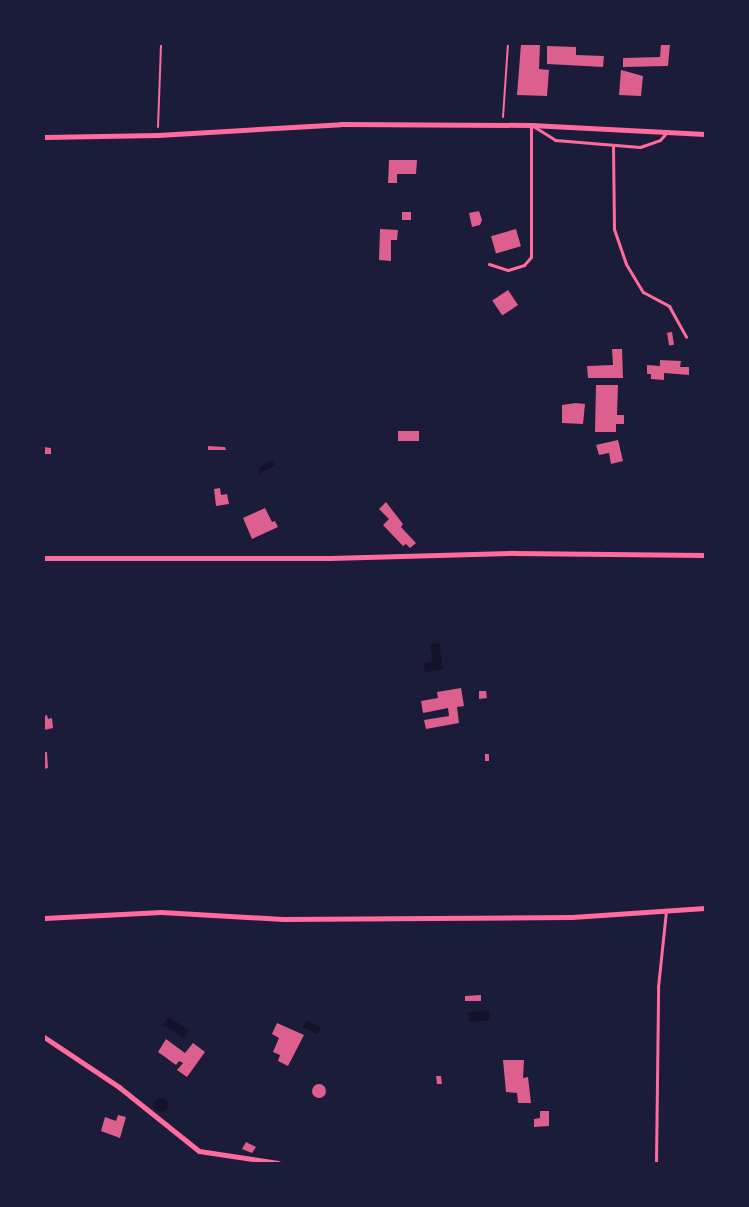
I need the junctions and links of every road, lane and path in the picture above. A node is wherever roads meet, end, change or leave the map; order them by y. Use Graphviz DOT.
graph roads {
  1 [pos="161,44"];
  2 [pos="508,44"];
  3 [pos="503,125"];
  4 [pos="531,125"];
  5 [pos="668,132"];
  6 [pos="705,134"];
  7 [pos="158,135"];
  8 [pos="44,138"];
  9 [pos="613,146"];
  10 [pos="488,264"];
  11 [pos="686,337"];
  12 [pos="705,555"];
  13 [pos="44,558"];
  14 [pos="705,908"];
  15 [pos="666,910"];
  16 [pos="44,918"];
  17 [pos="44,1037"];
  18 [pos="278,1163"];
  19 [pos="656,1163"];
  1 -- 7 [label="path"];
  2 -- 3 [label="path"];
  3 -- 4 [label="street"];
  3 -- 7 [label="street"];
  4 -- 5 [label="street"];
  4 -- 9 [label="lane"];
  4 -- 10 [label="lane"];
  5 -- 6 [label="street"];
  5 -- 9 [label="lane"];
  7 -- 8 [label="street"];
  9 -- 11 [label="lane"];
  12 -- 13 [label="street"];
  14 -- 15 [label="street"];
  15 -- 16 [label="street"];
  15 -- 19 [label="lane"];
  17 -- 18 [label="street"];
}
